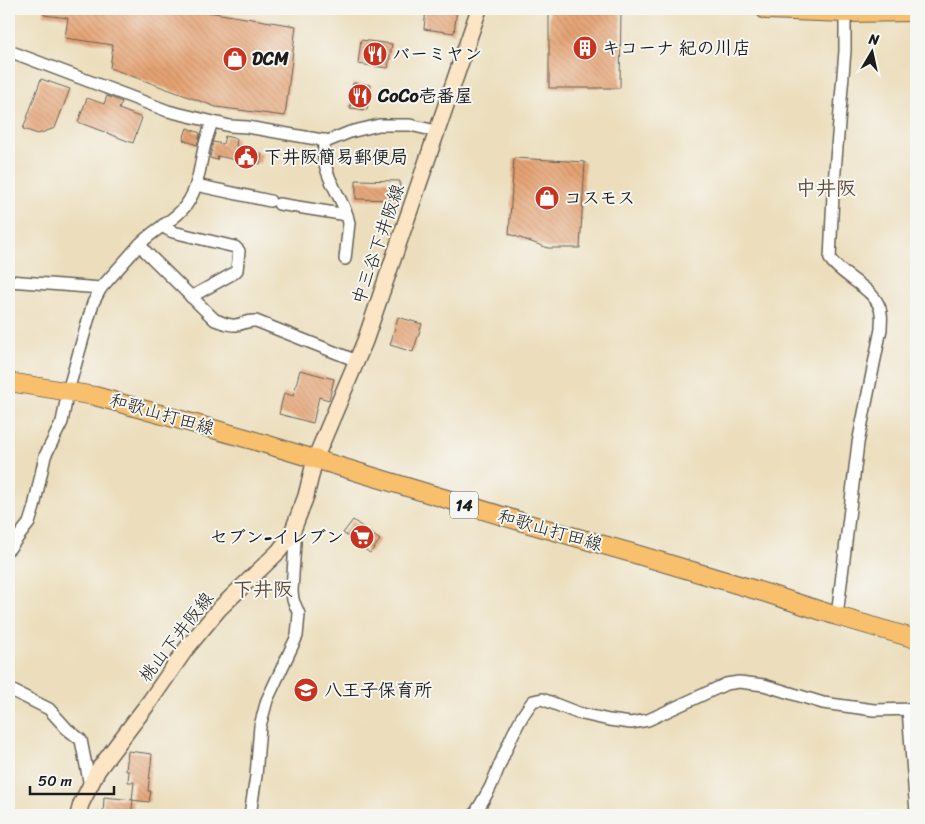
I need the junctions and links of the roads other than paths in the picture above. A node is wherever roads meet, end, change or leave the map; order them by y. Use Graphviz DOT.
graph roads {
  1 [pos="479,9"];
  2 [pos="766,9"];
  3 [pos="845,10"];
  4 [pos="916,11"];
  5 [pos="9,51"];
  6 [pos="212,122"];
  7 [pos="436,130"];
  8 [pos="325,140"];
  9 [pos="196,185"];
  10 [pos="347,215"];
  11 [pos="163,225"];
  12 [pos="140,244"];
  13 [pos="345,259"];
  14 [pos="9,281"];
  15 [pos="100,288"];
  16 [pos="191,297"];
  17 [pos="356,361"];
  18 [pos="9,382"];
  19 [pos="68,391"];
  20 [pos="315,459"];
  21 [pos="291,535"];
  22 [pos="9,549"];
  23 [pos="837,616"];
  24 [pos="916,639"];
  25 [pos="9,689"];
  26 [pos="912,709"];
  27 [pos="90,786"];
  28 [pos="916,812"];
  29 [pos="78,815"];
  30 [pos="250,815"];
  31 [pos="474,815"];
  1 -- 7 [label="main road, 中三谷下井阪線"];
  2 -- 3 [label="highway"];
  3 -- 4 [label="highway"];
  3 -- 23 [label="street"];
  5 -- 6 [label="street"];
  6 -- 8 [label="street"];
  6 -- 9 [label="street"];
  7 -- 8 [label="street"];
  7 -- 17 [label="main road, 中三谷下井阪線"];
  8 -- 10 [label="street"];
  9 -- 10 [label="street"];
  9 -- 11 [label="street"];
  10 -- 13 [label="street"];
  11 -- 12 [label="street"];
  11 -- 16 [label="street"];
  12 -- 15 [label="street"];
  12 -- 16 [label="street"];
  14 -- 15 [label="street"];
  15 -- 19 [label="street"];
  16 -- 17 [label="street"];
  17 -- 20 [label="main road, 中三谷下井阪線"];
  18 -- 19 [label="main road, 和歌山打田線 / 14"];
  19 -- 20 [label="main road, 和歌山打田線 / 14"];
  19 -- 22 [label="street"];
  20 -- 21 [label="main road, 桃山下井阪線"];
  20 -- 23 [label="main road, 和歌山打田線 / 14"];
  21 -- 27 [label="main road, 桃山下井阪線"];
  21 -- 30 [label="street"];
  23 -- 24 [label="main road, 和歌山打田線 / 14"];
  25 -- 27 [label="street"];
  26 -- 28 [label="street"];
  26 -- 31 [label="street"];
  27 -- 29 [label="main road, 桃山下井阪線"];
}
